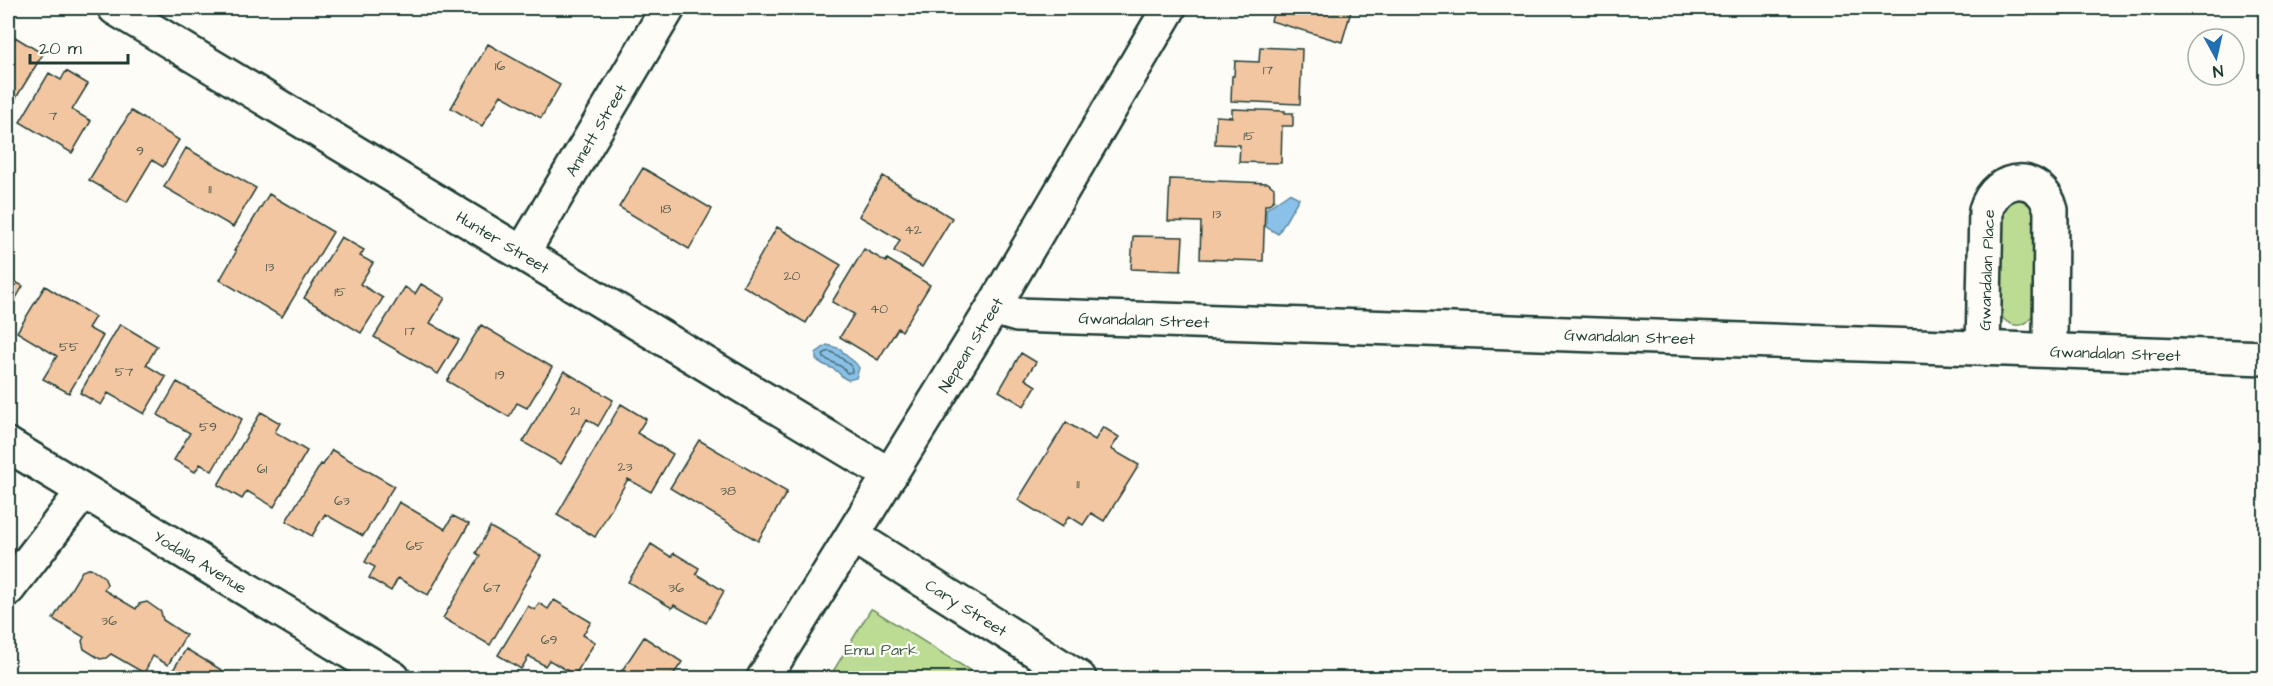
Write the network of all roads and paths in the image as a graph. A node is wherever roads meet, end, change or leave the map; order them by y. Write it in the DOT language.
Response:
graph roads {
  1 [pos="668,8"];
  2 [pos="1169,8"];
  3 [pos="132,12"];
  4 [pos="524,252"];
  5 [pos="993,308"];
  6 [pos="1983,347"];
  7 [pos="2050,350"];
  8 [pos="2265,358"];
  9 [pos="8,445"];
  10 [pos="890,475"];
  11 [pos="83,492"];
  12 [pos="852,536"];
  13 [pos="8,589"];
  14 [pos="393,678"];
  15 [pos="764,678"];
  16 [pos="1079,678"];
  1 -- 4 [label="street, Annett Street"];
  2 -- 5 [label="street, Nepean Street"];
  3 -- 4 [label="street, Hunter Street"];
  4 -- 10 [label="street, Hunter Street"];
  5 -- 6 [label="street, Gwandalan Street"];
  5 -- 10 [label="street, Nepean Street"];
  6 -- 7 [label="street, Gwandalan Street"];
  6 -- 7 [label="street, Gwandalan Place"];
  7 -- 8 [label="street, Gwandalan Street"];
  9 -- 11 [label="street, Yodalla Avenue"];
  10 -- 12 [label="street, Nepean Street"];
  11 -- 13 [label="street"];
  11 -- 14 [label="street, Yodalla Avenue"];
  12 -- 15 [label="street, Nepean Street"];
  12 -- 16 [label="street, Cary Street"];
}
